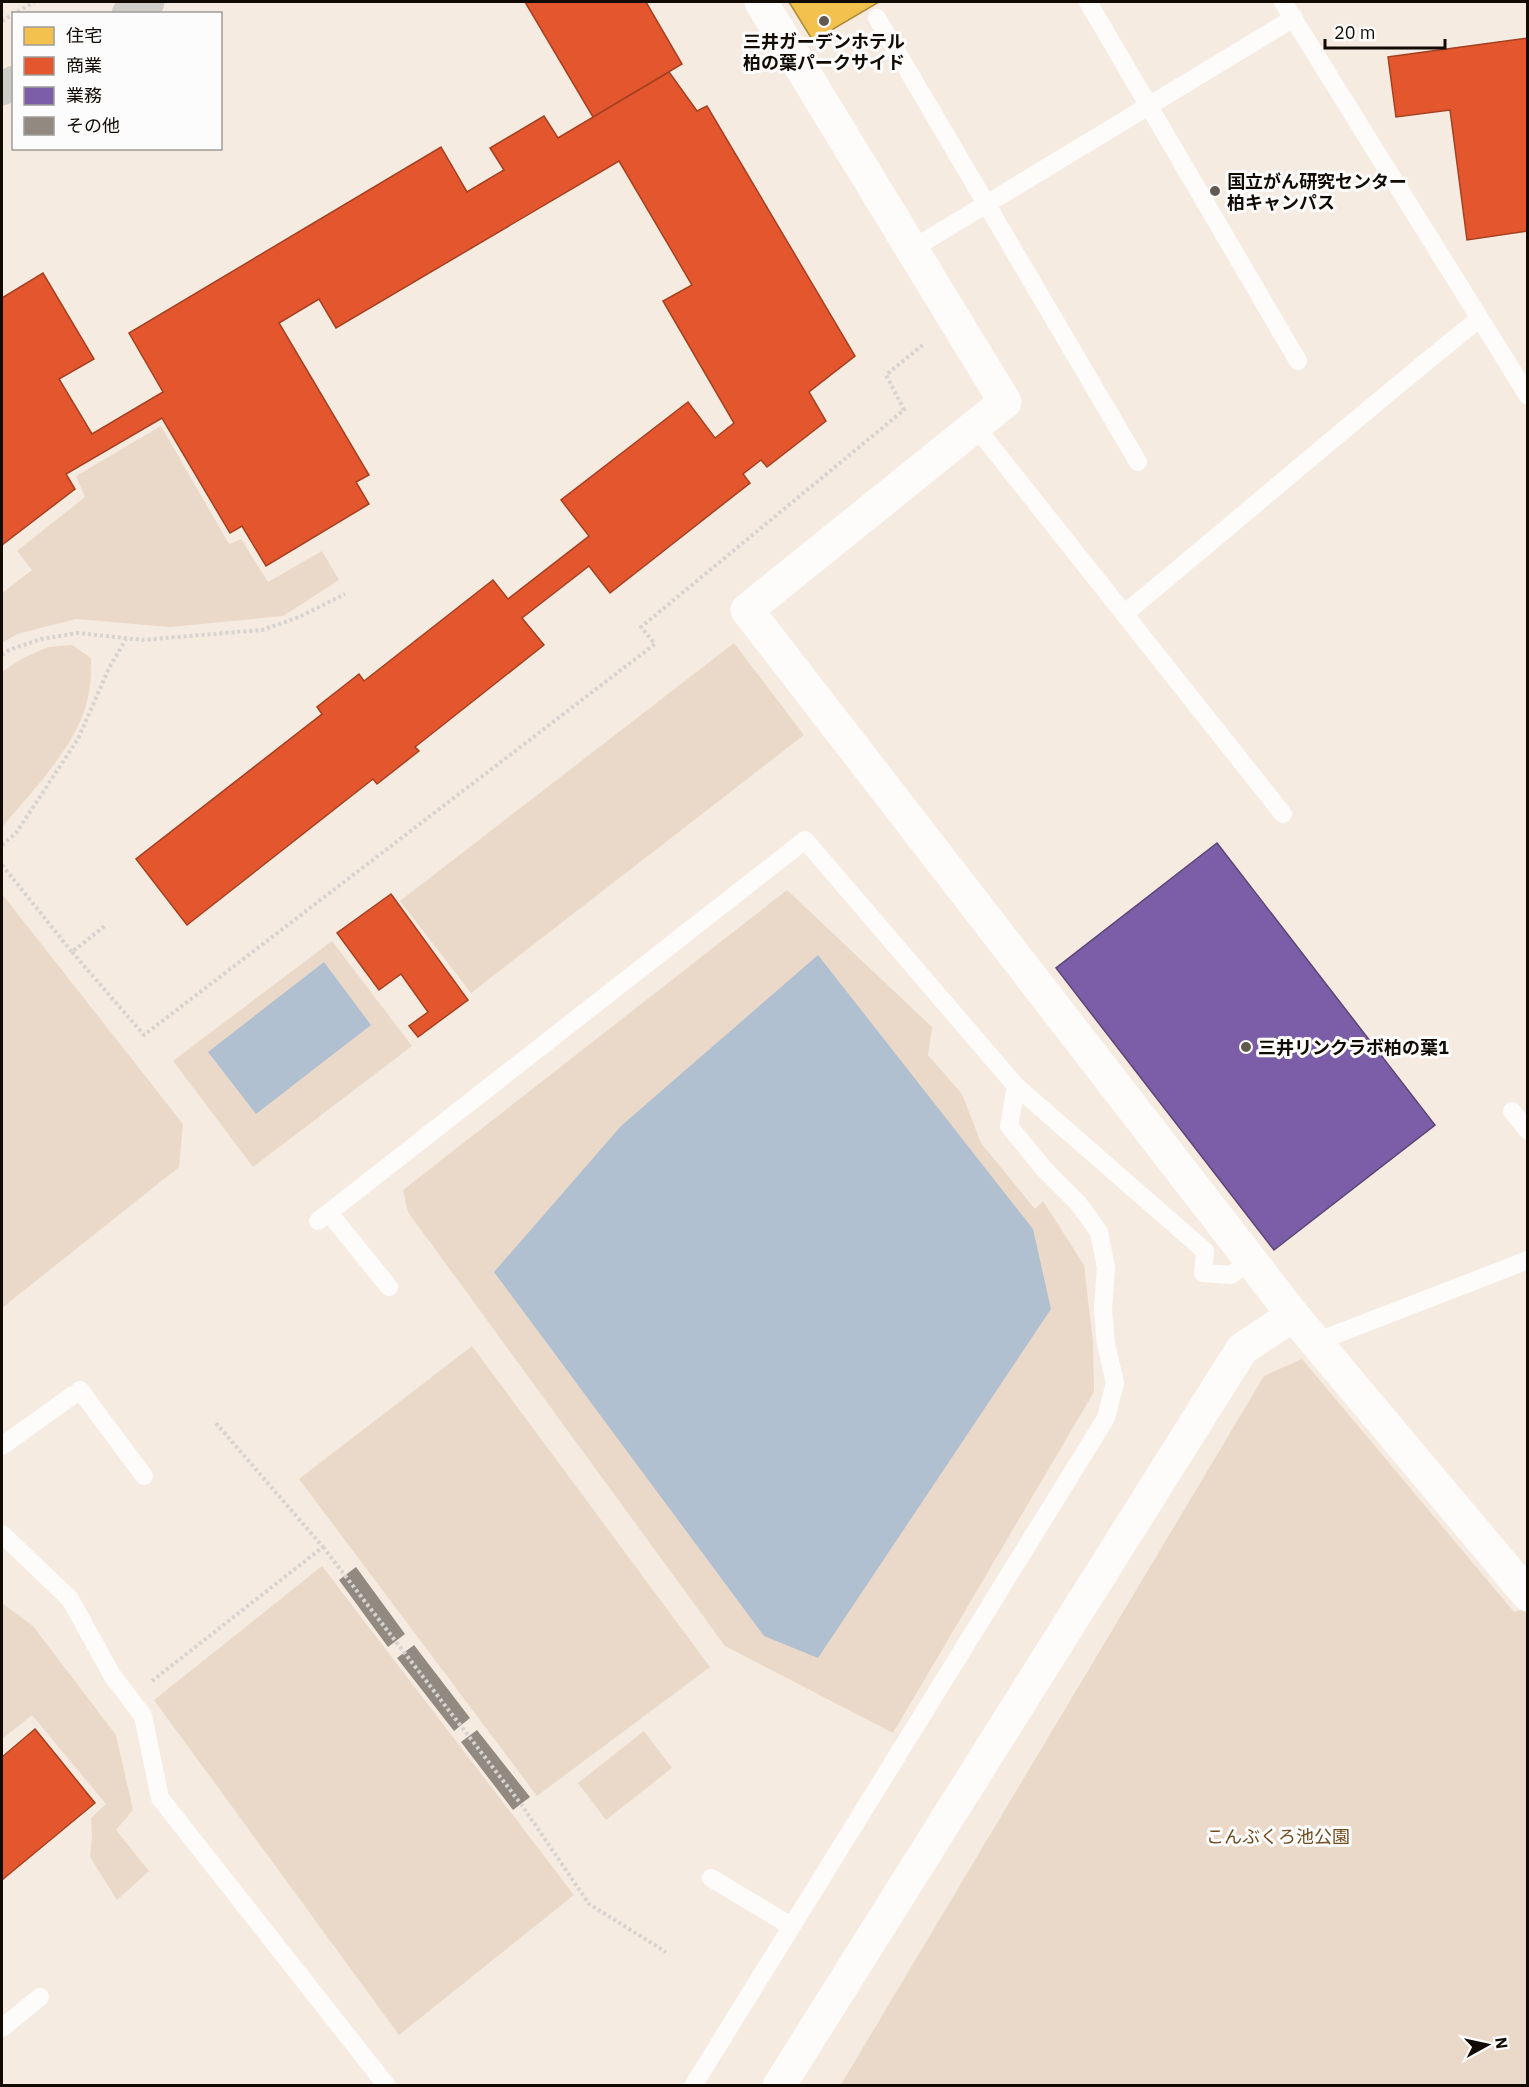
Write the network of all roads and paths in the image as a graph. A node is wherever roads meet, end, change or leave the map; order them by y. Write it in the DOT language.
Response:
graph roads {
  1 [pos="34,2"];
  2 [pos="148,2"];
  3 [pos="761,2"];
  4 [pos="1088,2"];
  5 [pos="1284,2"];
  6 [pos="17,12"];
  7 [pos="131,12"];
  8 [pos="877,18"];
  9 [pos="1294,18"];
  10 [pos="1149,106"];
  11 [pos="987,204"];
  12 [pos="912,249"];
  13 [pos="954,319"];
  14 [pos="1479,320"];
  15 [pos="1298,361"];
  16 [pos="1527,396"];
  17 [pos="975,426"];
  18 [pos="1138,462"];
  19 [pos="345,594"];
  20 [pos="1124,614"];
  21 [pos="126,639"];
  22 [pos="2,655"];
  23 [pos="1283,814"];
  24 [pos="2,845"];
  25 [pos="2,866"];
  26 [pos="106,925"];
  27 [pos="72,952"];
  28 [pos="1016,1086"];
  29 [pos="1512,1111"];
  30 [pos="1527,1131"];
  31 [pos="1250,1260"];
  32 [pos="1527,1260"];
  33 [pos="389,1287"];
  34 [pos="1293,1315"];
  35 [pos="1316,1342"];
  36 [pos="215,1422"];
  37 [pos="2,1446"];
  38 [pos="144,1476"];
  39 [pos="2,1534"];
  40 [pos="323,1547"];
  41 [pos="1527,1595"];
  42 [pos="129,1698"];
  43 [pos="711,1878"];
  44 [pos="791,1926"];
  45 [pos="666,1952"];
  46 [pos="40,1997"];
  47 [pos="2,2028"];
  48 [pos="387,2085"];
  49 [pos="693,2085"];
  50 [pos="779,2085"];
  1 -- 6 [label="path"];
  2 -- 7 [label="street"];
  3 -- 12 [label="street"];
  4 -- 10 [label="lane"];
  5 -- 9 [label="lane"];
  8 -- 11 [label="lane"];
  9 -- 10 [label="lane"];
  9 -- 14 [label="lane"];
  10 -- 11 [label="lane"];
  10 -- 15 [label="lane"];
  11 -- 12 [label="lane"];
  11 -- 18 [label="lane"];
  12 -- 13 [label="street"];
  13 -- 17 [label="street"];
  13 -- 27 [label="path"];
  14 -- 16 [label="lane"];
  14 -- 20 [label="lane"];
  17 -- 20 [label="lane"];
  17 -- 31 [label="street"];
  19 -- 21 [label="path"];
  20 -- 23 [label="lane"];
  21 -- 22 [label="path"];
  21 -- 24 [label="path"];
  25 -- 27 [label="path"];
  26 -- 27 [label="path"];
  28 -- 31 [label="lane"];
  28 -- 33 [label="lane"];
  28 -- 44 [label="lane"];
  29 -- 30 [label="lane"];
  31 -- 34 [label="street"];
  32 -- 35 [label="lane"];
  34 -- 35 [label="street"];
  34 -- 50 [label="street"];
  35 -- 41 [label="street"];
  36 -- 40 [label="path"];
  37 -- 38 [label="lane"];
  39 -- 42 [label="lane"];
  40 -- 42 [label="path"];
  40 -- 45 [label="path"];
  42 -- 48 [label="lane"];
  43 -- 44 [label="lane"];
  44 -- 49 [label="lane"];
  46 -- 47 [label="lane"];
}
